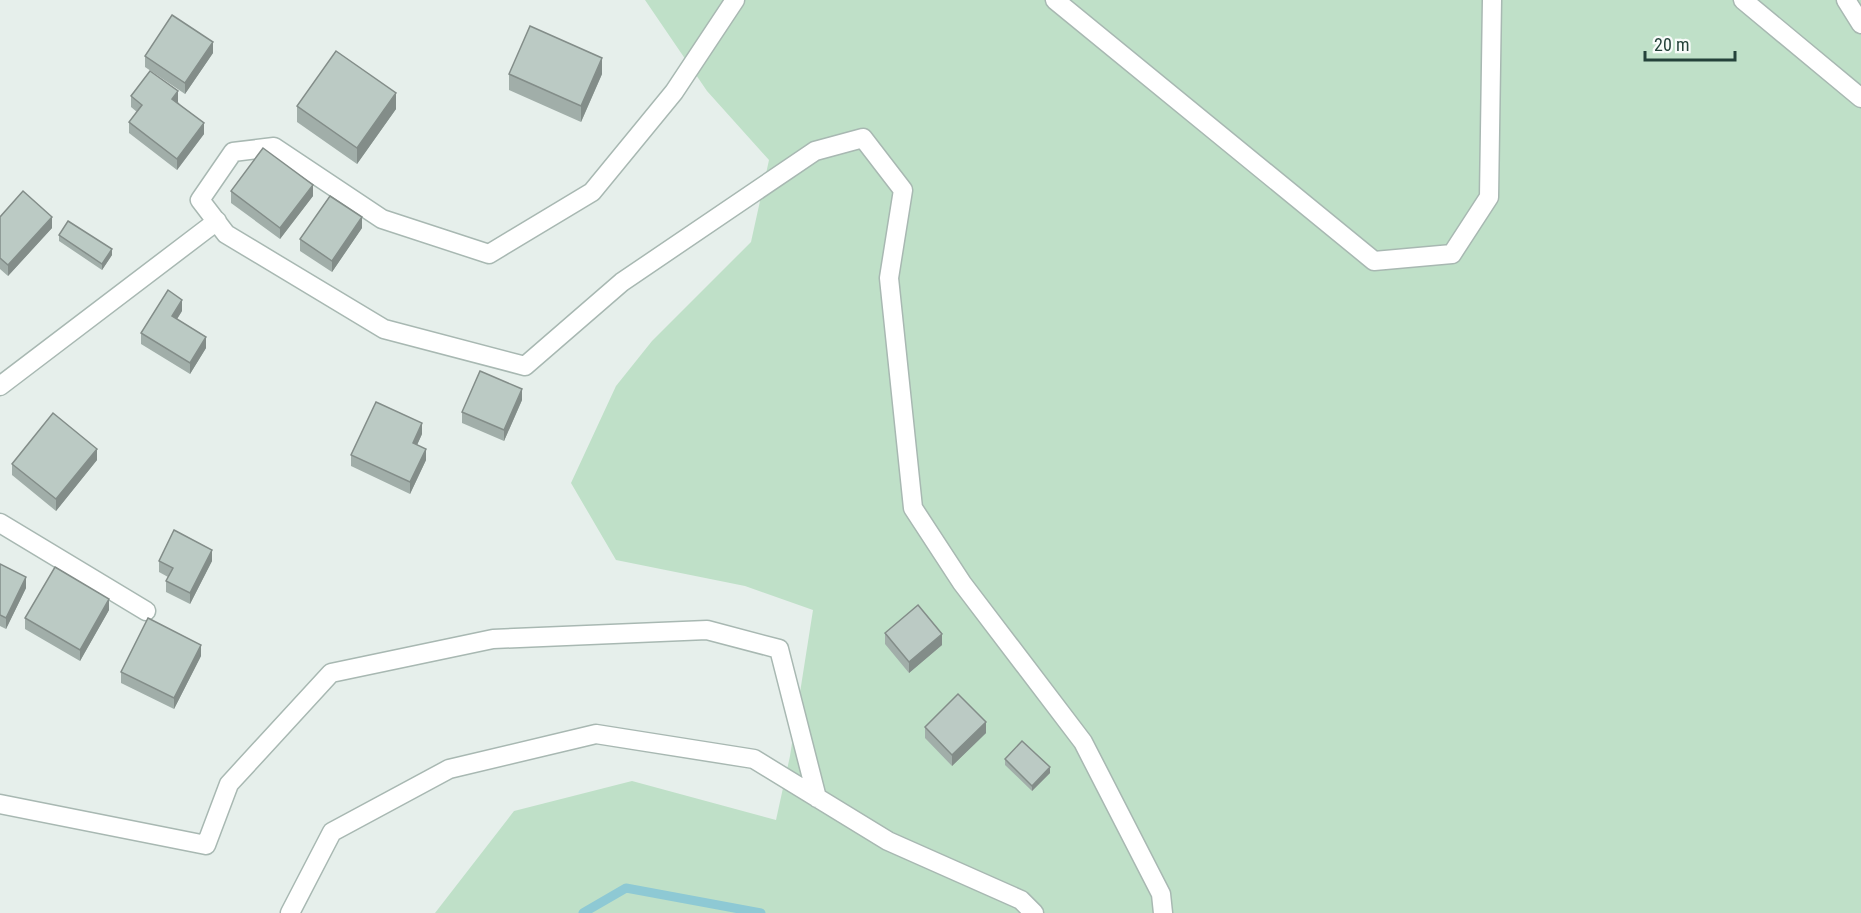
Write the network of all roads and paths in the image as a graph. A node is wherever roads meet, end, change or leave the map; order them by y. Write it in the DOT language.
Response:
graph roads {
  1 [pos="735,0"];
  2 [pos="1055,0"];
  3 [pos="1492,0"];
  4 [pos="1743,0"];
  5 [pos="1846,0"];
  6 [pos="1861,24"];
  7 [pos="1861,98"];
  8 [pos="217,221"];
  9 [pos="0,387"];
  10 [pos="0,523"];
  11 [pos="146,611"];
  12 [pos="817,798"];
  13 [pos="0,804"];
  14 [pos="290,913"];
  15 [pos="1034,913"];
  16 [pos="1163,913"];
  1 -- 8 [label="street"];
  2 -- 3 [label="street"];
  4 -- 7 [label="street"];
  5 -- 6 [label="street"];
  8 -- 9 [label="street"];
  8 -- 16 [label="street"];
  10 -- 11 [label="street"];
  12 -- 13 [label="street"];
  12 -- 14 [label="street"];
  12 -- 15 [label="street"];
}
